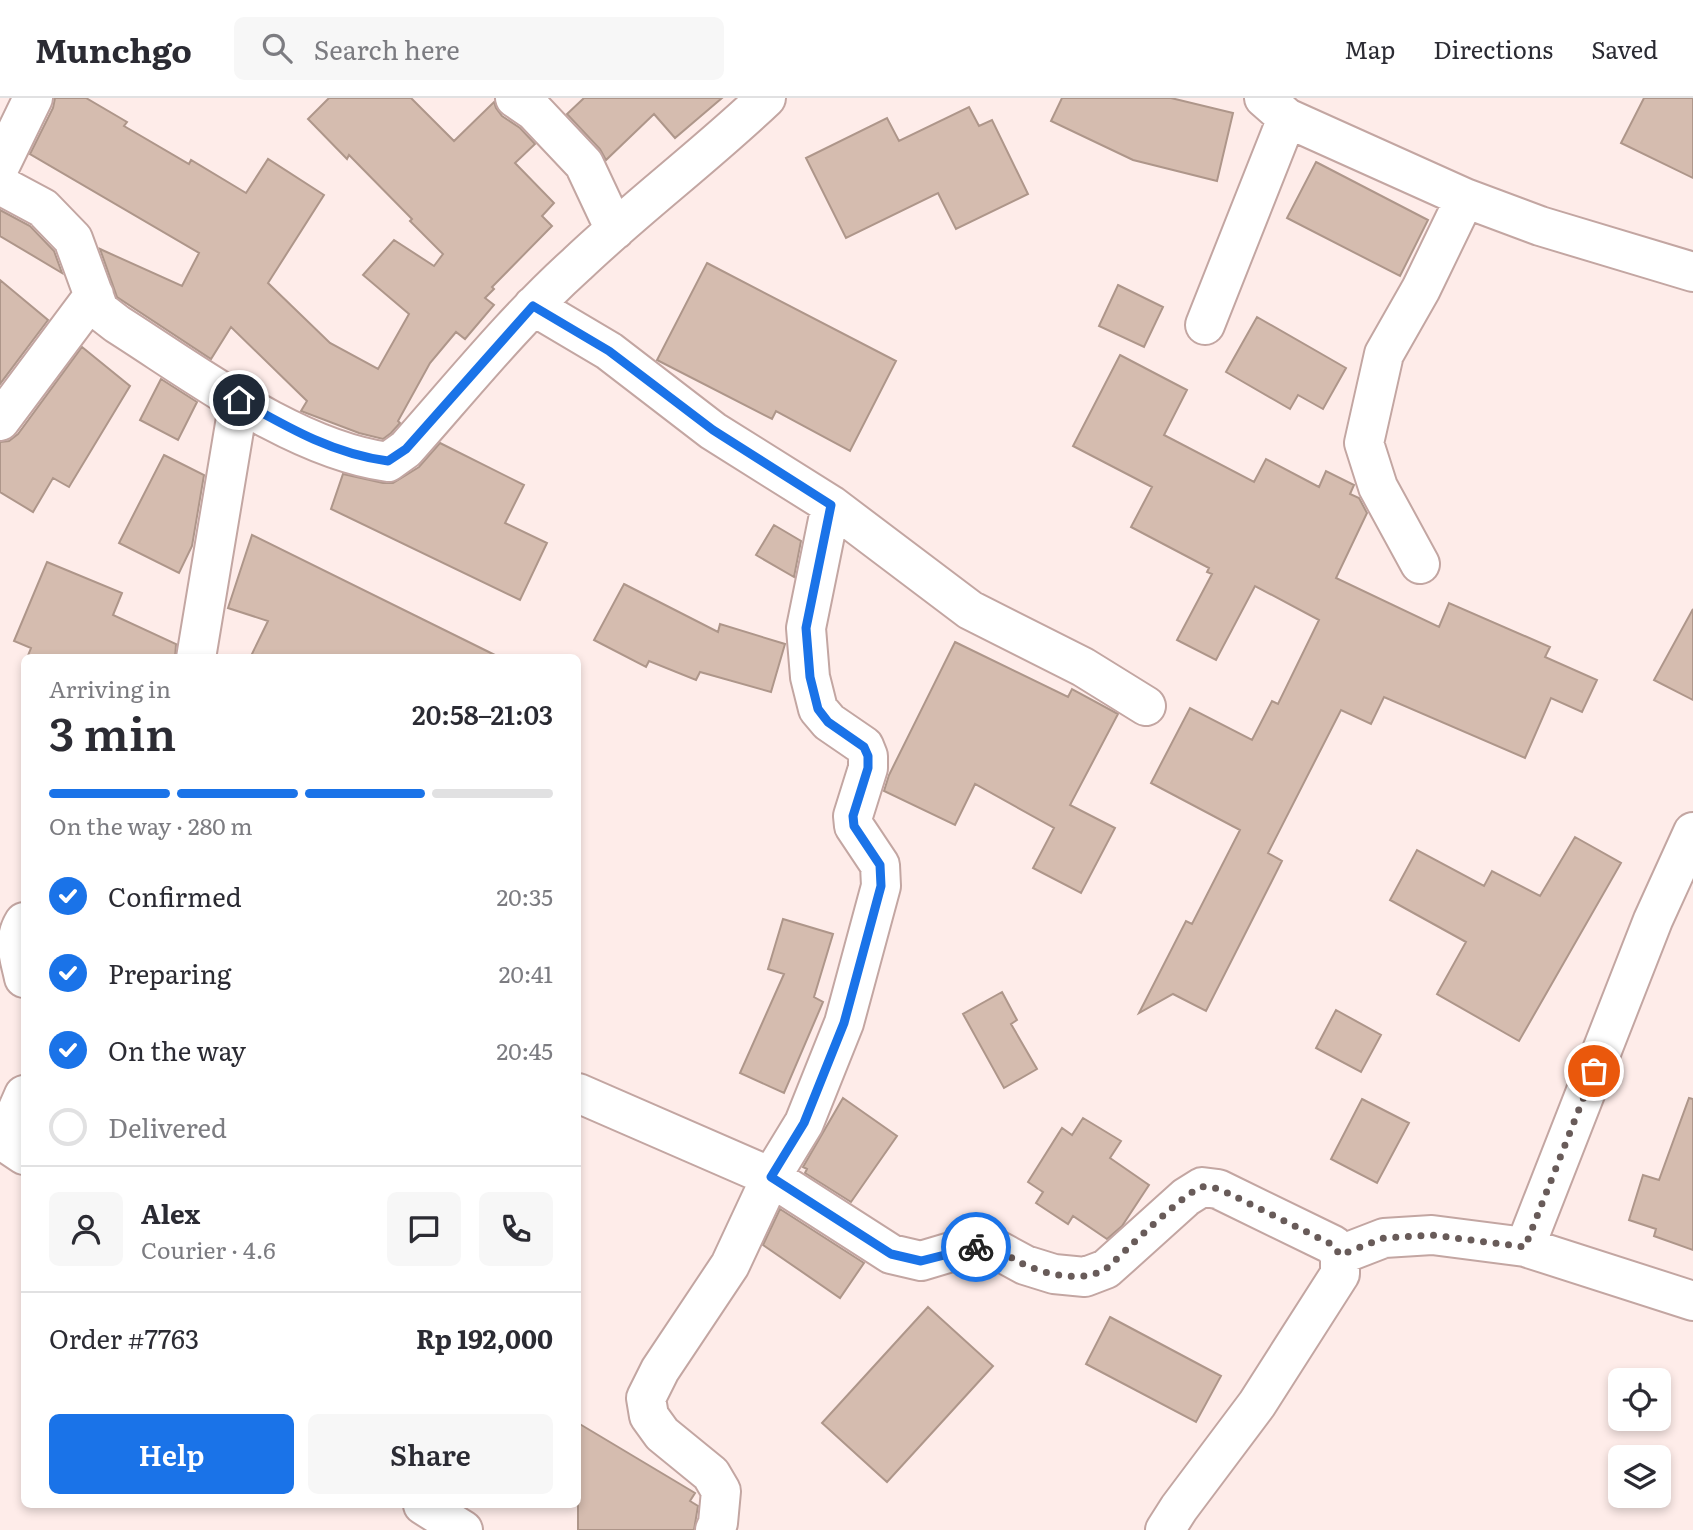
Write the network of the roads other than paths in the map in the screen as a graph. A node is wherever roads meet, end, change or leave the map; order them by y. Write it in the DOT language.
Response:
graph roads {
  1 [pos="33,98"];
  2 [pos="516,98"];
  3 [pos="766,98"];
  4 [pos="1275,108"];
  5 [pos="0,166"];
  6 [pos="0,186"];
  7 [pos="1465,198"];
  8 [pos="615,230"];
  9 [pos="1693,272"];
  10 [pos="94,295"];
  11 [pos="533,306"];
  12 [pos="1205,325"];
  13 [pos="239,400"];
  14 [pos="0,421"];
  15 [pos="831,505"];
  16 [pos="1420,564"];
  17 [pos="197,654"];
  18 [pos="1146,706"];
  19 [pos="1693,832"];
  20 [pos="21,927"];
  21 [pos="21,965"];
  22 [pos="581,1094"];
  23 [pos="21,1102"];
  24 [pos="0,1132"];
  25 [pos="0,1139"];
  26 [pos="21,1153"];
  27 [pos="771,1177"];
  28 [pos="1525,1247"];
  29 [pos="1340,1255"];
  30 [pos="1693,1301"];
  31 [pos="428,1508"];
  32 [pos="463,1530"];
  33 [pos="715,1530"];
  34 [pos="1165,1530"];
  1 -- 5 [label="street"];
  2 -- 8 [label="street"];
  3 -- 8 [label="street"];
  4 -- 7 [label="street"];
  4 -- 12 [label="street"];
  6 -- 10 [label="street"];
  7 -- 9 [label="street"];
  7 -- 16 [label="street"];
  8 -- 11 [label="street"];
  10 -- 13 [label="street"];
  10 -- 14 [label="street"];
  11 -- 13 [label="street"];
  11 -- 15 [label="street"];
  13 -- 17 [label="street"];
  15 -- 18 [label="street"];
  15 -- 27 [label="street"];
  19 -- 28 [label="street"];
  20 -- 21 [label="street"];
  22 -- 27 [label="street"];
  23 -- 24 [label="street"];
  25 -- 26 [label="street"];
  27 -- 29 [label="street"];
  27 -- 33 [label="street"];
  28 -- 29 [label="street"];
  28 -- 30 [label="street"];
  29 -- 34 [label="street"];
  31 -- 32 [label="street"];
}
